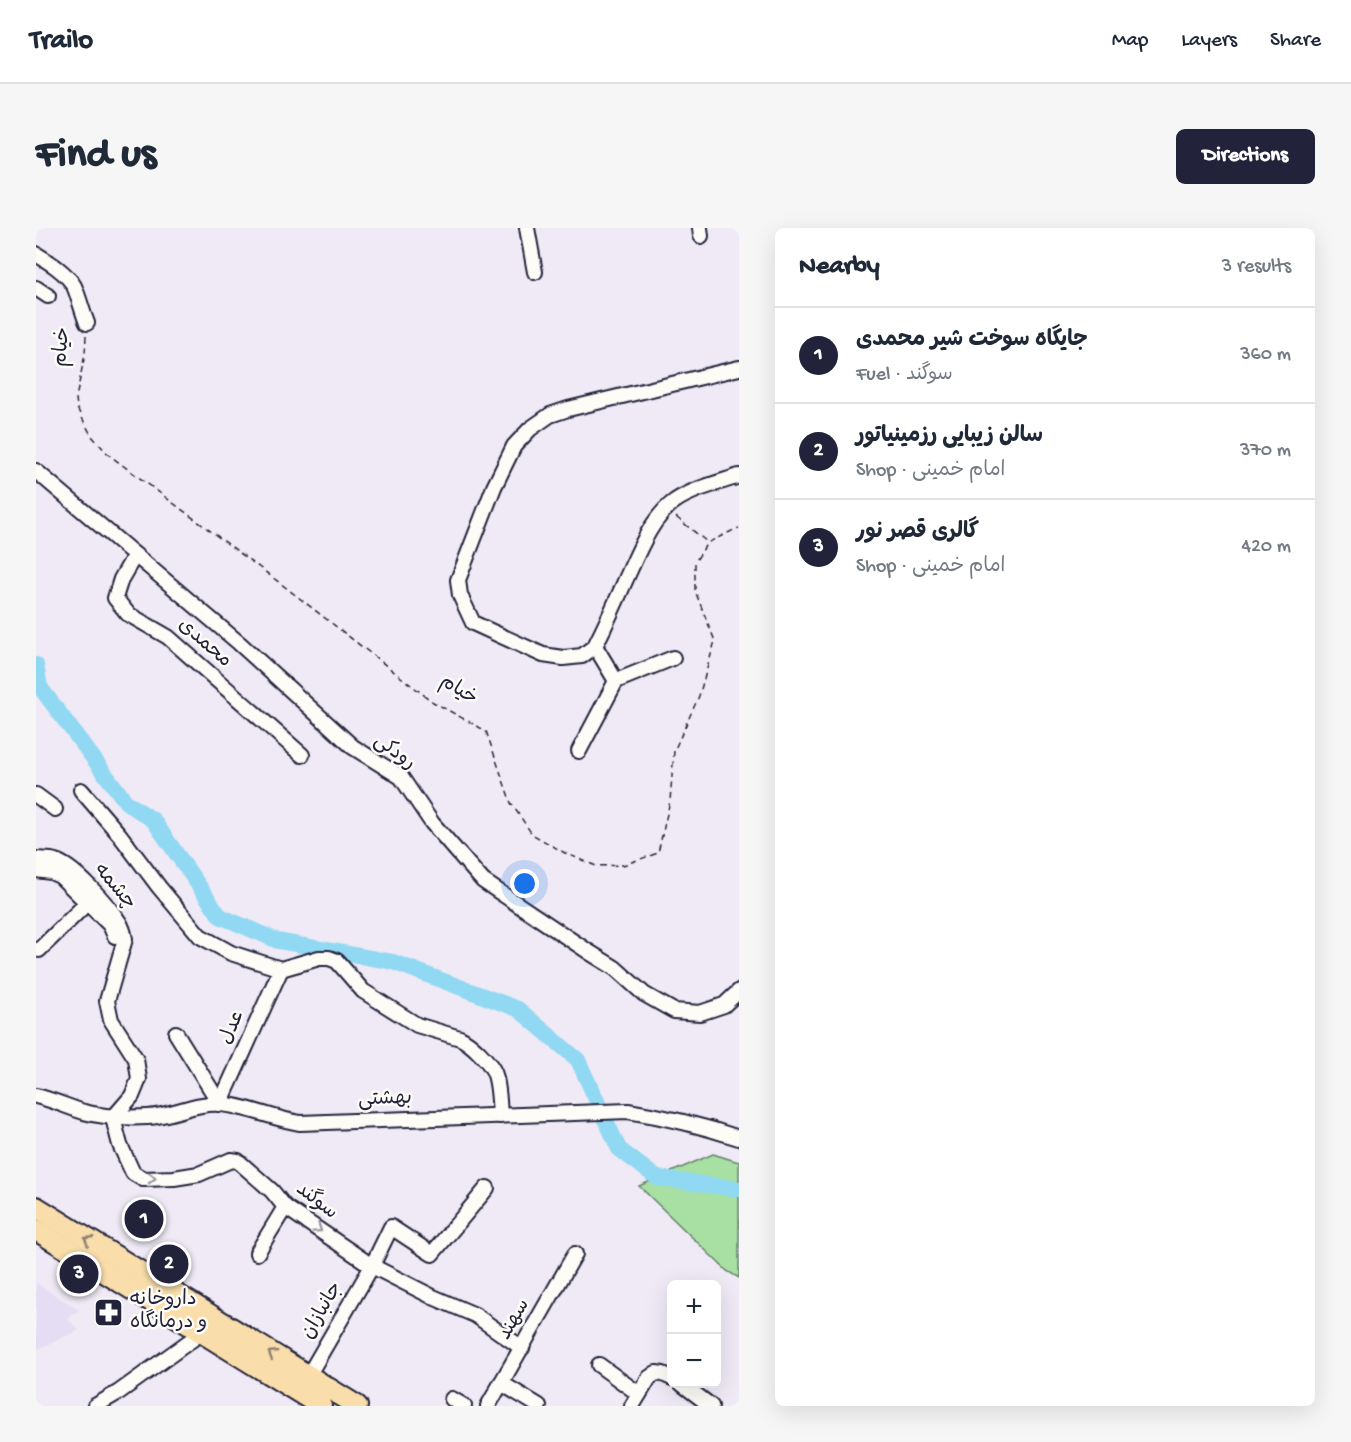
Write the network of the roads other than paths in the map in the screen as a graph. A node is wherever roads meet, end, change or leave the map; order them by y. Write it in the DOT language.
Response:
graph roads {
  1 [pos="527,228"];
  2 [pos="36,254"];
  3 [pos="535,272"];
  4 [pos="36,288"];
  5 [pos="48,296"];
  6 [pos="87,323"];
  7 [pos="739,368"];
  8 [pos="36,471"];
  9 [pos="739,476"];
  10 [pos="135,555"];
  11 [pos="596,646"];
  12 [pos="673,658"];
  13 [pos="616,681"];
  14 [pos="579,751"];
  15 [pos="302,755"];
  16 [pos="81,790"];
  17 [pos="36,795"];
  18 [pos="55,809"];
  19 [pos="36,859"];
  20 [pos="36,870"];
  21 [pos="88,902"];
  22 [pos="39,950"];
  23 [pos="116,968"];
  24 [pos="281,969"];
  25 [pos="739,991"];
  26 [pos="176,1033"];
  27 [pos="36,1096"];
  28 [pos="220,1104"];
  29 [pos="500,1116"];
  30 [pos="113,1118"];
  31 [pos="739,1138"];
  32 [pos="487,1188"];
  33 [pos="285,1207"];
  34 [pos="36,1208"];
  35 [pos="36,1230"];
  36 [pos="257,1253"];
  37 [pos="575,1254"];
  38 [pos="372,1266"];
  39 [pos="201,1333"];
  40 [pos="522,1348"];
  41 [pos="599,1365"];
  42 [pos="308,1376"];
  43 [pos="667,1376"];
  44 [pos="501,1383"];
  45 [pos="688,1388"];
  46 [pos="636,1400"];
  47 [pos="310,1403"];
  48 [pos="95,1406"];
  49 [pos="357,1406"];
  50 [pos="488,1406"];
  51 [pos="539,1406"];
  52 [pos="711,1406"];
  1 -- 3 [label="street"];
  2 -- 6 [label="street, خیام"];
  4 -- 5 [label="street"];
  7 -- 11 [label="street"];
  8 -- 10 [label="street, رودکی"];
  9 -- 11 [label="street"];
  10 -- 15 [label="street, محمدی"];
  10 -- 25 [label="street, رودکی"];
  11 -- 13 [label="street"];
  12 -- 13 [label="street"];
  13 -- 14 [label="street"];
  16 -- 24 [label="street"];
  17 -- 18 [label="street"];
  19 -- 23 [label="street, چشمه"];
  20 -- 21 [label="street, چشمه"];
  21 -- 22 [label="street"];
  21 -- 23 [label="street, چشمه"];
  23 -- 30 [label="street, چشمه"];
  24 -- 28 [label="street, عدل"];
  24 -- 29 [label="street"];
  26 -- 28 [label="street"];
  27 -- 30 [label="street, بهشتی"];
  28 -- 29 [label="street, بهشتی"];
  28 -- 30 [label="street, بهشتی"];
  29 -- 31 [label="street, بهشتی"];
  30 -- 33 [label="street, سوگند, one-way"];
  32 -- 38 [label="street, جانبازان"];
  33 -- 36 [label="street"];
  33 -- 38 [label="street, سوگند, one-way"];
  42 -- 34 [label="highway, one-way"];
  35 -- 39 [label="highway"];
  37 -- 40 [label="street, سهند"];
  38 -- 40 [label="street, سوگند"];
  38 -- 42 [label="street, جانبازان"];
  39 -- 47 [label="highway"];
  39 -- 48 [label="street"];
  40 -- 44 [label="street, سهند"];
  41 -- 46 [label="street"];
  42 -- 49 [label="highway"];
  43 -- 46 [label="street"];
  44 -- 50 [label="street, سهند"];
  44 -- 51 [label="street"];
  45 -- 52 [label="street"];
}
